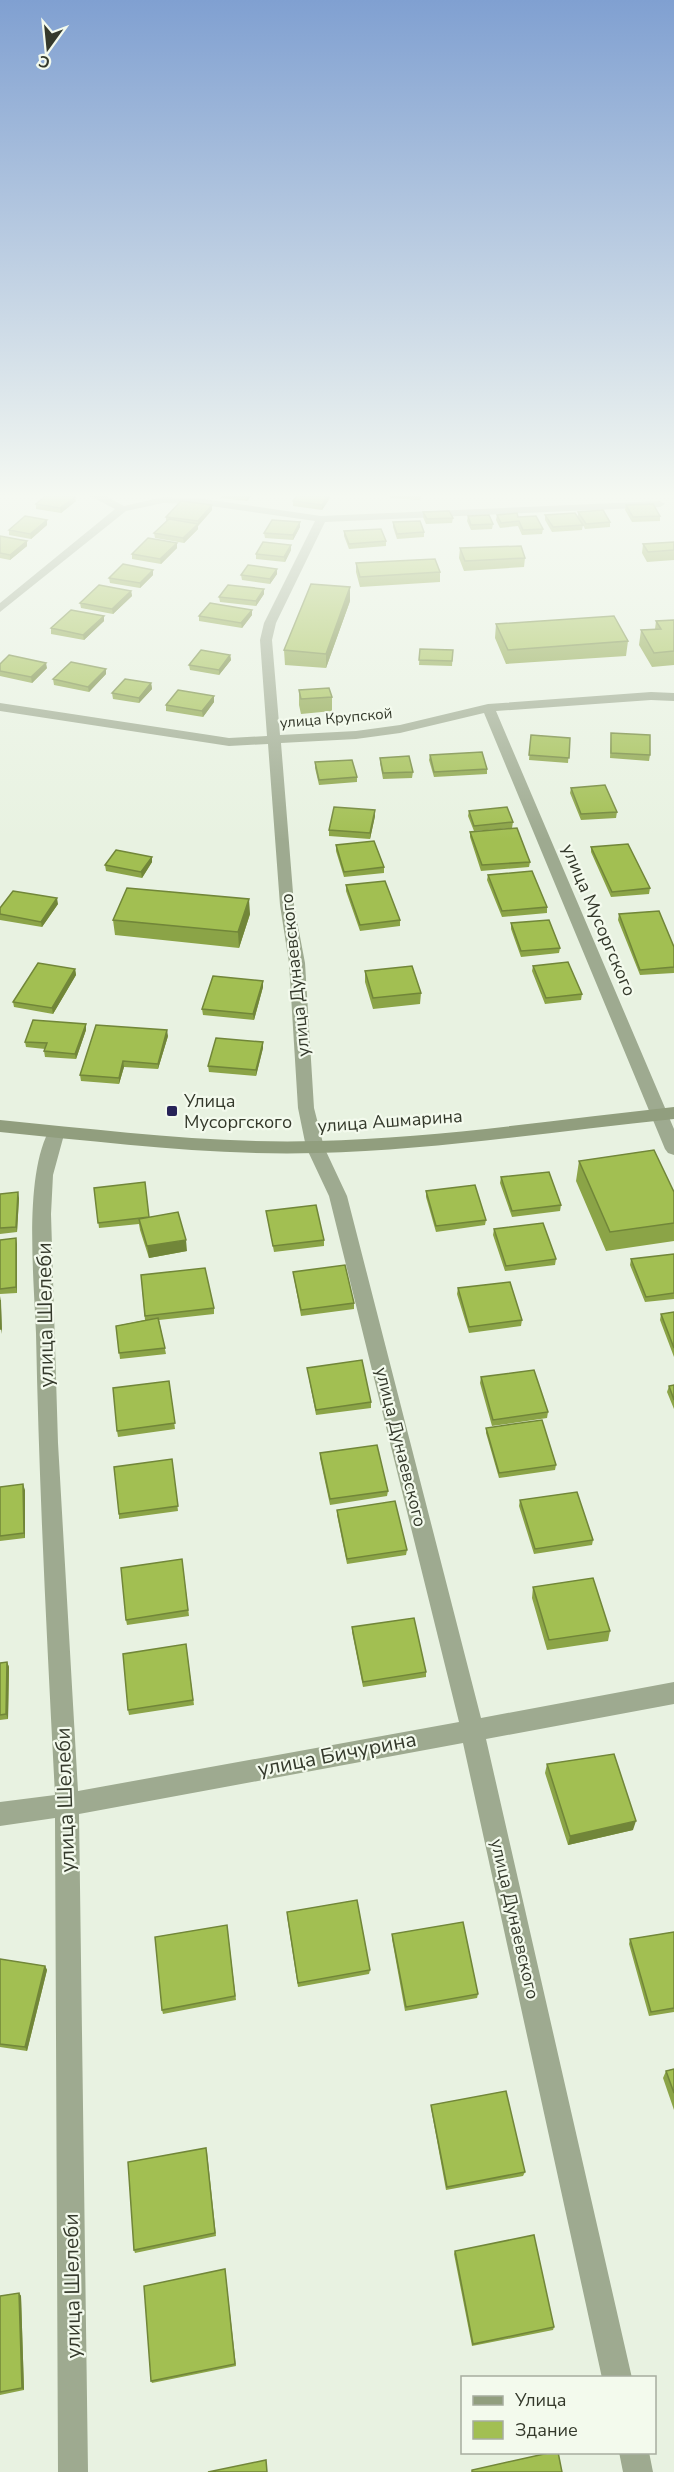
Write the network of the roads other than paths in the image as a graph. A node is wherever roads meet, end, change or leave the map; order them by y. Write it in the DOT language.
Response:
graph roads {
  1 [pos="276,609"];
  2 [pos="674,696"];
  3 [pos="0,707"];
  4 [pos="488,708"];
  5 [pos="273,740"];
  6 [pos="668,1114"];
  7 [pos="0,1126"];
  8 [pos="57,1131"];
  9 [pos="315,1147"];
  10 [pos="674,1149"];
  11 [pos="674,1693"];
  12 [pos="472,1729"];
  13 [pos="67,1805"];
  14 [pos="0,1814"];
  15 [pos="617,2376"];
  16 [pos="634,2454"];
  17 [pos="73,2472"];
  18 [pos="638,2472"];
  1 -- 5 [label="street, улица Дунаевского"];
  2 -- 4 [label="street, улица Крупской"];
  3 -- 5 [label="street, улица Крупской"];
  4 -- 5 [label="street, улица Крупской"];
  4 -- 6 [label="street, улица Мусоргского"];
  5 -- 9 [label="street, улица Дунаевского"];
  6 -- 9 [label="street, улица Ашмарина"];
  6 -- 10 [label="street, улица Мусоргского"];
  7 -- 8 [label="street, улица Ашмарина"];
  8 -- 9 [label="street, улица Ашмарина"];
  8 -- 13 [label="street, улица Шелеби"];
  9 -- 12 [label="street, улица Дунаевского"];
  11 -- 12 [label="street, улица Бичурина"];
  12 -- 13 [label="street, улица Бичурина"];
  12 -- 15 [label="street, улица Дунаевского"];
  13 -- 14 [label="street, улица Бичурина"];
  13 -- 17 [label="street, улица Шелеби"];
  16 -- 18 [label="street"];
}
